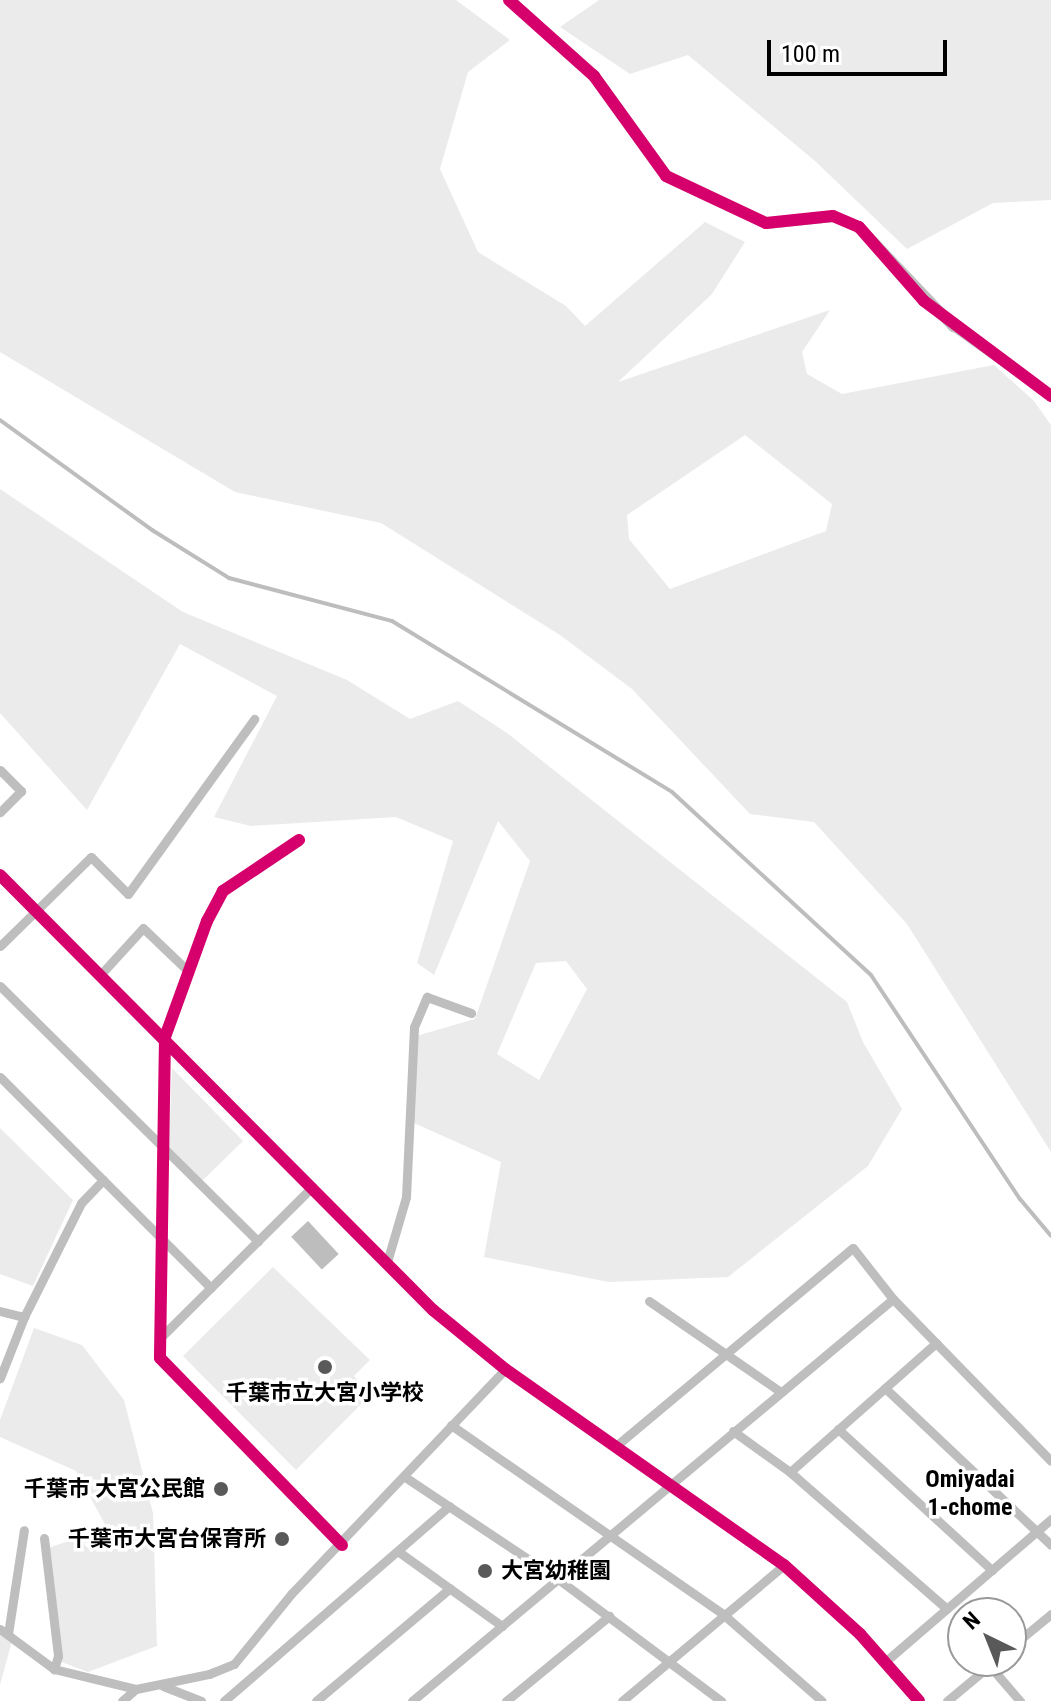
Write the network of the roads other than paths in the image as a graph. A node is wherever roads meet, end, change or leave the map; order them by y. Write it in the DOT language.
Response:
graph roads {
  1 [pos="509,0"];
  2 [pos="953,326"];
  3 [pos="1051,396"];
  4 [pos="254,719"];
  5 [pos="0,770"];
  6 [pos="0,812"];
  7 [pos="299,840"];
  8 [pos="0,875"];
  9 [pos="36,910"];
  10 [pos="0,946"];
  11 [pos="189,972"];
  12 [pos="101,974"];
  13 [pos="0,986"];
  14 [pos="471,1013"];
  15 [pos="165,1037"];
  16 [pos="0,1077"];
  17 [pos="162,1145"];
  18 [pos="103,1180"];
  19 [pos="312,1187"];
  20 [pos="160,1237"];
  21 [pos="258,1241"];
  22 [pos="387,1262"];
  23 [pos="211,1288"];
  24 [pos="893,1299"];
  25 [pos="649,1301"];
  26 [pos="0,1311"];
  27 [pos="24,1317"];
  28 [pos="159,1339"];
  29 [pos="936,1343"];
  30 [pos="727,1353"];
  31 [pos="505,1369"];
  32 [pos="0,1378"];
  33 [pos="885,1388"];
  34 [pos="781,1392"];
  35 [pos="451,1425"];
  36 [pos="838,1429"];
  37 [pos="733,1431"];
  38 [pos="617,1445"];
  39 [pos="1051,1461"];
  40 [pos="790,1472"];
  41 [pos="405,1477"];
  42 [pos="671,1484"];
  43 [pos="449,1506"];
  44 [pos="1051,1519"];
  45 [pos="24,1530"];
  46 [pos="1038,1530"];
  47 [pos="611,1533"];
  48 [pos="44,1538"];
  49 [pos="342,1545"];
  50 [pos="1051,1545"];
  51 [pos="399,1552"];
  52 [pos="784,1565"];
  53 [pos="992,1570"];
  54 [pos="558,1579"];
  55 [pos="450,1588"];
  56 [pos="961,1597"];
  57 [pos="947,1609"];
  58 [pos="1051,1614"];
  59 [pos="724,1615"];
  60 [pos="609,1616"];
  61 [pos="502,1626"];
  62 [pos="4,1632"];
  63 [pos="1027,1634"];
  64 [pos="671,1660"];
  65 [pos="886,1661"];
  66 [pos="54,1669"];
  67 [pos="975,1677"];
  68 [pos="1002,1677"];
  69 [pos="162,1686"];
  70 [pos="136,1689"];
  71 [pos="122,1701"];
  72 [pos="201,1701"];
  73 [pos="224,1701"];
  74 [pos="316,1701"];
  75 [pos="412,1701"];
  76 [pos="506,1701"];
  77 [pos="622,1701"];
  78 [pos="721,1701"];
  79 [pos="822,1701"];
  80 [pos="919,1701"];
  81 [pos="947,1701"];
  82 [pos="1020,1701"];
  1 -- 2 [label="street"];
  2 -- 3 [label="street"];
  4 -- 9 [label="street"];
  5 -- 6 [label="street"];
  7 -- 11 [label="street"];
  8 -- 9 [label="street"];
  9 -- 10 [label="street"];
  9 -- 12 [label="street"];
  11 -- 12 [label="street"];
  11 -- 15 [label="street"];
  12 -- 15 [label="street"];
  13 -- 17 [label="street"];
  14 -- 22 [label="street"];
  15 -- 17 [label="street"];
  15 -- 19 [label="street"];
  16 -- 18 [label="street"];
  17 -- 20 [label="street"];
  17 -- 21 [label="street"];
  18 -- 20 [label="street"];
  18 -- 27 [label="street"];
  19 -- 21 [label="street"];
  19 -- 22 [label="street"];
  20 -- 23 [label="street"];
  20 -- 28 [label="street"];
  21 -- 23 [label="street"];
  22 -- 31 [label="street"];
  23 -- 28 [label="street"];
  24 -- 29 [label="street"];
  24 -- 30 [label="street"];
  24 -- 34 [label="street"];
  25 -- 30 [label="street"];
  26 -- 27 [label="street"];
  27 -- 32 [label="street"];
  28 -- 49 [label="street"];
  29 -- 33 [label="street"];
  29 -- 39 [label="street"];
  30 -- 34 [label="street"];
  30 -- 38 [label="street"];
  31 -- 35 [label="street"];
  31 -- 38 [label="street"];
  33 -- 36 [label="street"];
  33 -- 46 [label="street"];
  34 -- 37 [label="street"];
  35 -- 41 [label="street"];
  35 -- 47 [label="street"];
  36 -- 40 [label="street"];
  36 -- 53 [label="street"];
  37 -- 40 [label="street"];
  37 -- 42 [label="street"];
  38 -- 42 [label="street"];
  40 -- 57 [label="street"];
  41 -- 43 [label="street"];
  41 -- 49 [label="street"];
  42 -- 47 [label="street"];
  42 -- 52 [label="street"];
  43 -- 51 [label="street"];
  43 -- 54 [label="street"];
  44 -- 46 [label="street"];
  45 -- 62 [label="street"];
  46 -- 50 [label="street"];
  46 -- 53 [label="street"];
  47 -- 54 [label="street"];
  47 -- 59 [label="street"];
  48 -- 66 [label="street"];
  49 -- 69 [label="street"];
  51 -- 55 [label="street"];
  51 -- 73 [label="street"];
  52 -- 59 [label="street"];
  52 -- 65 [label="street"];
  53 -- 56 [label="street"];
  54 -- 60 [label="street"];
  54 -- 61 [label="street"];
  55 -- 61 [label="street"];
  55 -- 74 [label="street"];
  57 -- 65 [label="street"];
  58 -- 63 [label="street"];
  59 -- 64 [label="street"];
  59 -- 79 [label="street"];
  60 -- 64 [label="street"];
  60 -- 76 [label="street"];
  61 -- 75 [label="street"];
  62 -- 66 [label="street"];
  64 -- 77 [label="street"];
  64 -- 78 [label="street"];
  65 -- 80 [label="street"];
  66 -- 70 [label="street"];
  67 -- 81 [label="street"];
  68 -- 82 [label="street"];
  69 -- 70 [label="street"];
  69 -- 72 [label="street"];
  70 -- 71 [label="street"];
}
